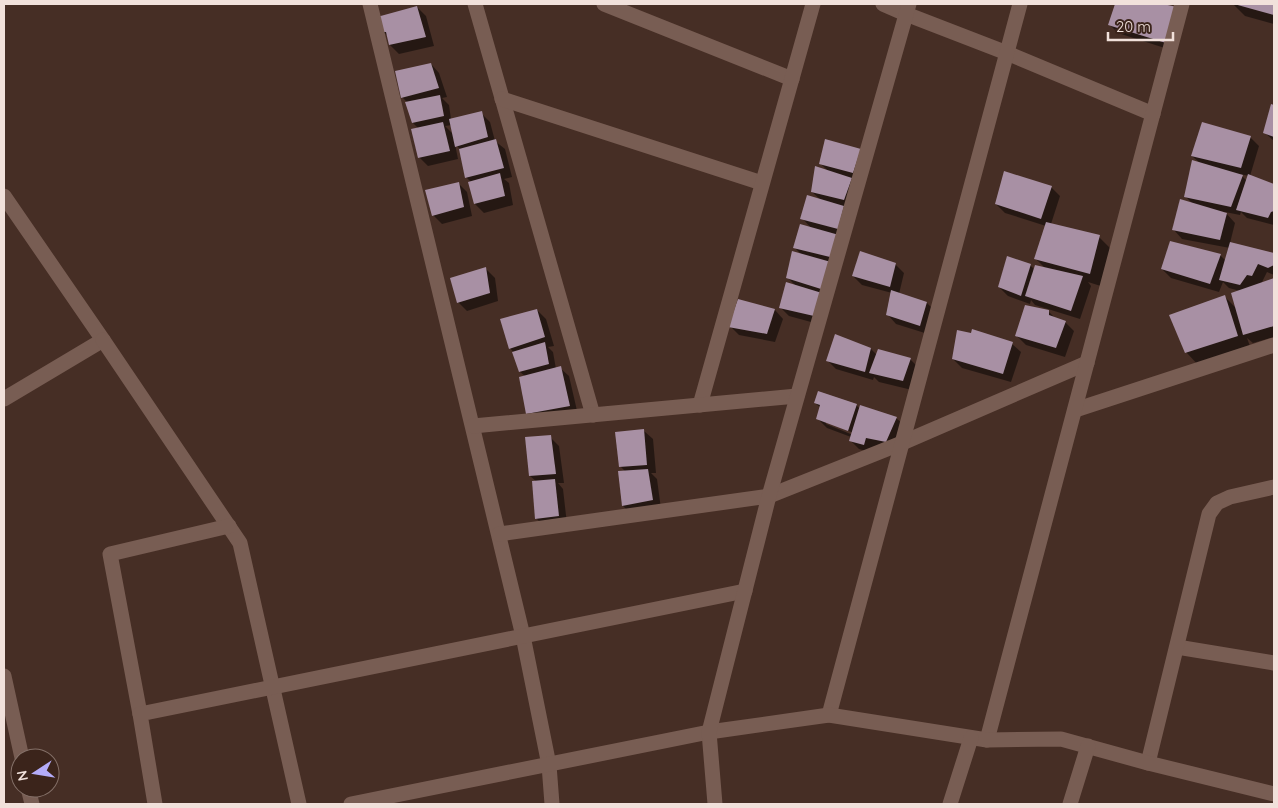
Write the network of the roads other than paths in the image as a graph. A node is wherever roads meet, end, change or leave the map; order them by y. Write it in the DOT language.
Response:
graph roads {
  1 [pos="370,4"];
  2 [pos="476,4"];
  3 [pos="604,4"];
  4 [pos="813,4"];
  5 [pos="883,4"];
  6 [pos="1020,4"];
  7 [pos="1182,4"];
  8 [pos="908,9"];
  9 [pos="1007,53"];
  10 [pos="792,79"];
  11 [pos="502,98"];
  12 [pos="1153,114"];
  13 [pos="762,183"];
  14 [pos="4,196"];
  15 [pos="103,340"];
  16 [pos="1274,345"];
  17 [pos="1087,363"];
  18 [pos="798,396"];
  19 [pos="4,399"];
  20 [pos="700,405"];
  21 [pos="1075,410"];
  22 [pos="593,415"];
  23 [pos="473,426"];
  24 [pos="902,443"];
  25 [pos="1274,487"];
  26 [pos="769,496"];
  27 [pos="229,526"];
  28 [pos="499,534"];
  29 [pos="745,591"];
  30 [pos="524,636"];
  31 [pos="1177,647"];
  32 [pos="1274,663"];
  33 [pos="4,676"];
  34 [pos="272,688"];
  35 [pos="140,714"];
  36 [pos="829,715"];
  37 [pos="9,722"];
  38 [pos="709,732"];
  39 [pos="971,738"];
  40 [pos="987,740"];
  41 [pos="1088,746"];
  42 [pos="18,748"];
  43 [pos="1148,763"];
  44 [pos="548,765"];
  45 [pos="1274,794"];
  46 [pos="155,804"];
  47 [pos="299,804"];
  48 [pos="351,804"];
  49 [pos="552,804"];
  50 [pos="715,804"];
  51 [pos="950,804"];
  52 [pos="1070,804"];
  1 -- 23 [label="street"];
  2 -- 11 [label="street"];
  3 -- 10 [label="street"];
  4 -- 10 [label="street"];
  5 -- 8 [label="street"];
  6 -- 9 [label="street"];
  7 -- 12 [label="street"];
  8 -- 9 [label="street"];
  8 -- 18 [label="street"];
  9 -- 12 [label="street"];
  9 -- 24 [label="street"];
  10 -- 13 [label="street"];
  11 -- 13 [label="street"];
  11 -- 22 [label="street"];
  12 -- 17 [label="street"];
  13 -- 20 [label="street"];
  14 -- 15 [label="street"];
  15 -- 19 [label="street"];
  15 -- 27 [label="street"];
  16 -- 21 [label="street"];
  17 -- 21 [label="street"];
  17 -- 24 [label="street"];
  18 -- 20 [label="street"];
  18 -- 26 [label="street"];
  20 -- 22 [label="street"];
  21 -- 40 [label="street"];
  22 -- 23 [label="street"];
  23 -- 28 [label="street"];
  24 -- 26 [label="street"];
  24 -- 36 [label="street"];
  25 -- 31 [label="street"];
  26 -- 28 [label="street"];
  26 -- 29 [label="street"];
  27 -- 34 [label="street"];
  27 -- 35 [label="street"];
  28 -- 30 [label="street"];
  29 -- 30 [label="street"];
  29 -- 38 [label="street"];
  30 -- 34 [label="street"];
  30 -- 44 [label="street"];
  31 -- 32 [label="street"];
  31 -- 43 [label="street"];
  33 -- 37 [label="street"];
  34 -- 35 [label="street"];
  34 -- 47 [label="street"];
  35 -- 46 [label="street"];
  36 -- 38 [label="street"];
  36 -- 39 [label="street"];
  37 -- 42 [label="street"];
  38 -- 44 [label="street"];
  38 -- 50 [label="street"];
  39 -- 40 [label="street"];
  39 -- 51 [label="street"];
  40 -- 41 [label="street"];
  41 -- 43 [label="street"];
  41 -- 52 [label="street"];
  43 -- 45 [label="street"];
  44 -- 48 [label="street"];
  44 -- 49 [label="street"];
}
